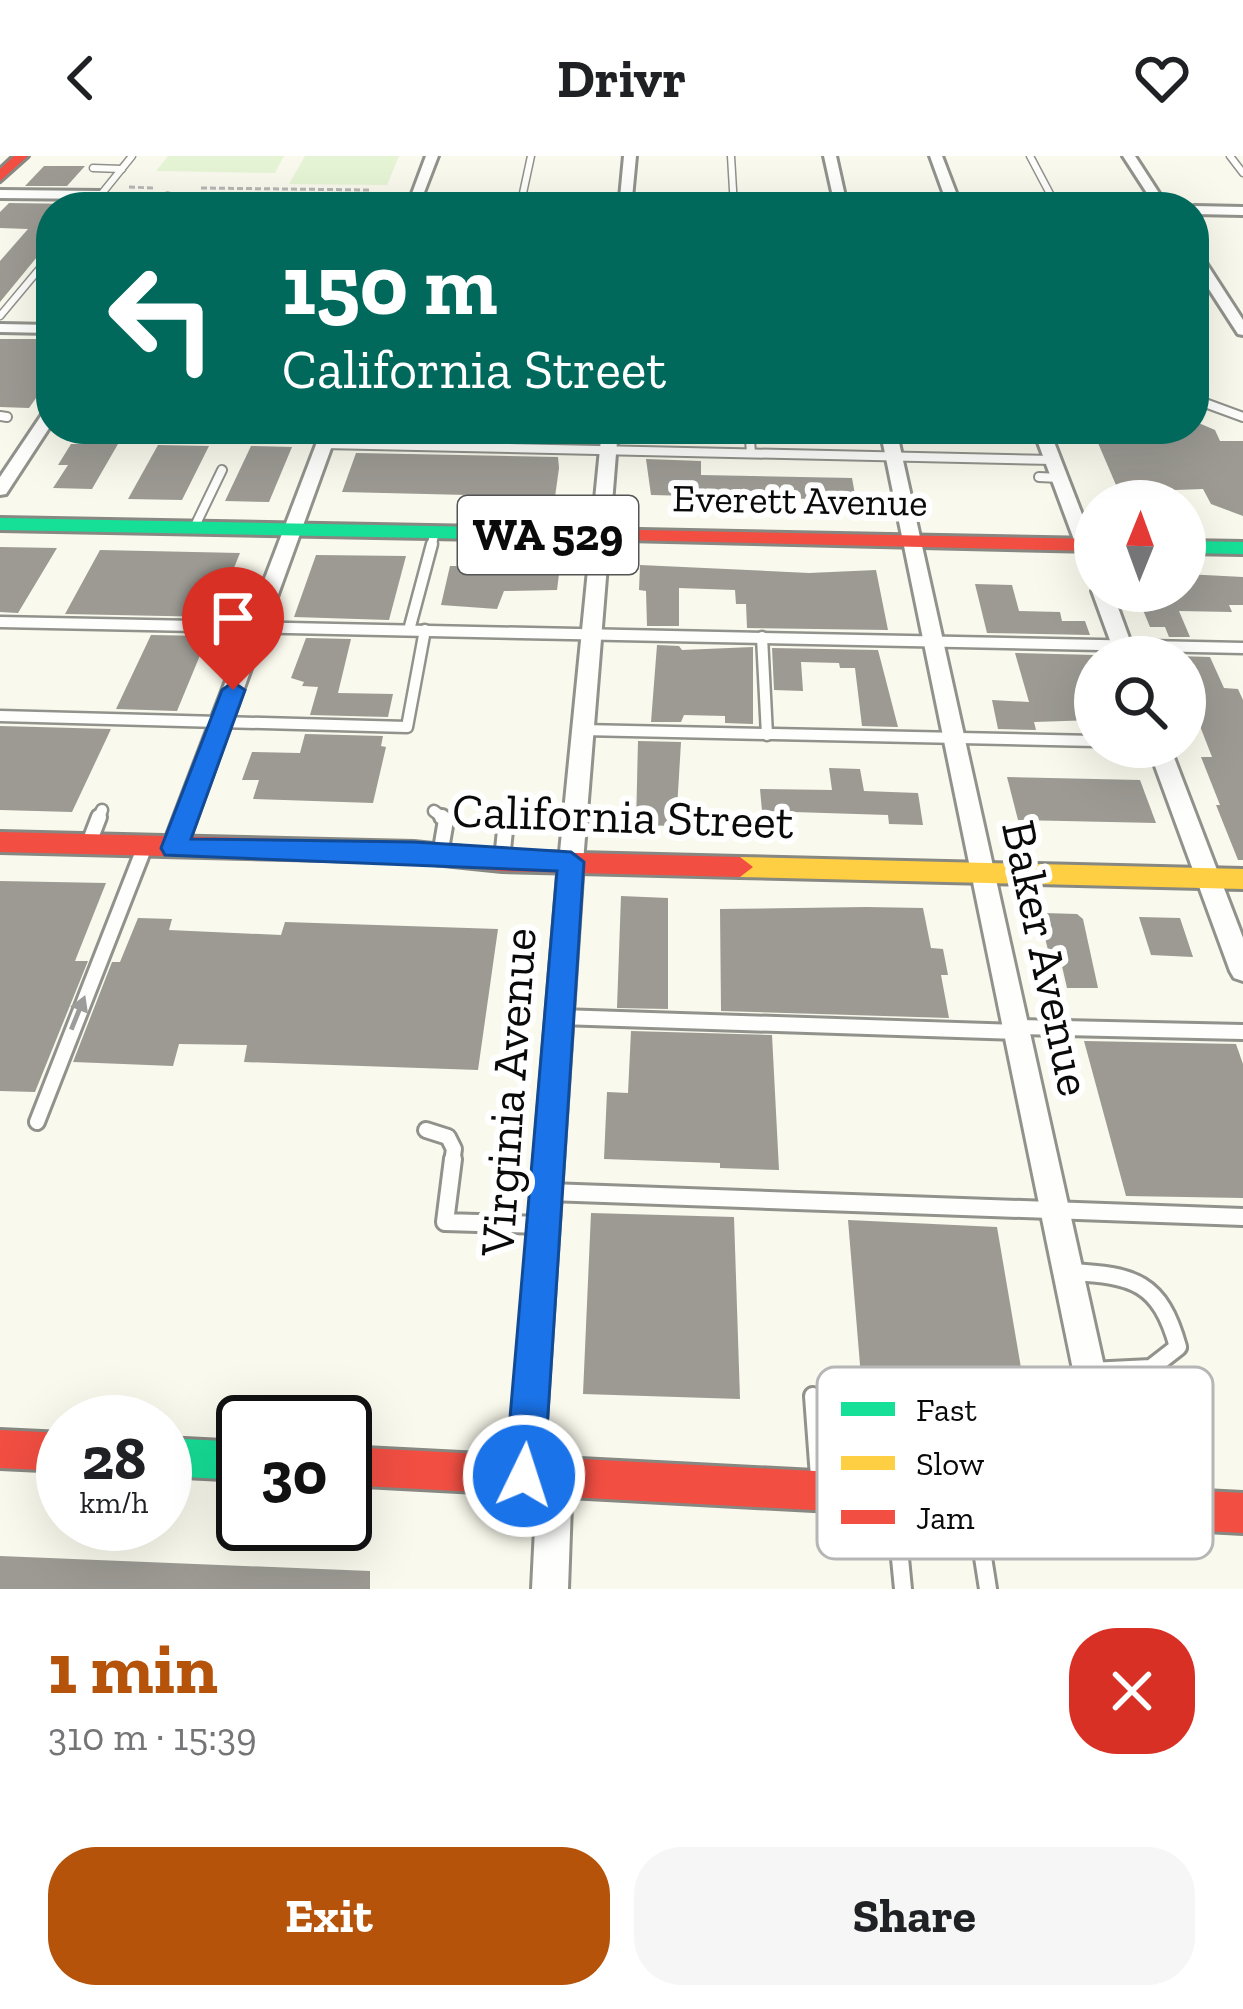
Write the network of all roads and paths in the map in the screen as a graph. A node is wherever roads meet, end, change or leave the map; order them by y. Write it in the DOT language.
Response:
graph roads {
  1 [pos="21,156"];
  2 [pos="432,156"];
  3 [pos="531,156"];
  4 [pos="630,156"];
  5 [pos="731,156"];
  6 [pos="830,156"];
  7 [pos="936,156"];
  8 [pos="1030,156"];
  9 [pos="1129,156"];
  10 [pos="1230,156"];
  11 [pos="127,163"];
  12 [pos="111,164"];
  13 [pos="93,168"];
  14 [pos="1243,173"];
  15 [pos="0,177"];
  16 [pos="152,188"];
  17 [pos="195,188"];
  18 [pos="382,190"];
  19 [pos="36,192"];
  20 [pos="38,192"];
  21 [pos="83,192"];
  22 [pos="103,192"];
  23 [pos="126,192"];
  24 [pos="419,192"];
  25 [pos="523,192"];
  26 [pos="626,192"];
  27 [pos="733,192"];
  28 [pos="838,192"];
  29 [pos="949,192"];
  30 [pos="1049,192"];
  31 [pos="1152,192"];
  32 [pos="0,194"];
  33 [pos="1209,210"];
  34 [pos="1243,211"];
  35 [pos="36,269"];
  36 [pos="1209,276"];
  37 [pos="1237,312"];
  38 [pos="0,316"];
  39 [pos="0,328"];
  40 [pos="36,329"];
  41 [pos="1243,331"];
  42 [pos="1209,405"];
  43 [pos="1243,417"];
  44 [pos="36,436"];
  45 [pos="324,444"];
  46 [pos="424,444"];
  47 [pos="466,444"];
  48 [pos="519,444"];
  49 [pos="609,444"];
  50 [pos="664,444"];
  51 [pos="750,444"];
  52 [pos="1047,444"];
  53 [pos="465,447"];
  54 [pos="751,452"];
  55 [pos="898,458"];
  56 [pos="1056,469"];
  57 [pos="222,470"];
  58 [pos="1039,477"];
  59 [pos="0,490"];
  60 [pos="1074,509"];
  61 [pos="0,524"];
  62 [pos="194,527"];
  63 [pos="293,530"];
  64 [pos="435,532"];
  65 [pos="601,536"];
  66 [pos="913,542"];
  67 [pos="1074,545"];
  68 [pos="1206,547"];
  69 [pos="1243,548"];
  70 [pos="0,622"];
  71 [pos="256,627"];
  72 [pos="409,630"];
  73 [pos="425,630"];
  74 [pos="592,633"];
  75 [pos="762,637"];
  76 [pos="933,641"];
  77 [pos="1074,648"];
  78 [pos="1243,648"];
  79 [pos="1206,649"];
  80 [pos="0,716"];
  81 [pos="222,722"];
  82 [pos="583,730"];
  83 [pos="767,735"];
  84 [pos="954,740"];
  85 [pos="1074,741"];
  86 [pos="1167,768"];
  87 [pos="102,811"];
  88 [pos="434,811"];
  89 [pos="506,821"];
  90 [pos="0,842"];
  91 [pos="89,844"];
  92 [pos="145,846"];
  93 [pos="174,848"];
  94 [pos="440,855"];
  95 [pos="502,860"];
  96 [pos="571,862"];
  97 [pos="982,872"];
  98 [pos="1207,878"];
  99 [pos="1243,879"];
  100 [pos="1243,971"];
  101 [pos="559,1017"];
  102 [pos="1017,1029"];
  103 [pos="1243,1032"];
  104 [pos="38,1122"];
  105 [pos="426,1130"];
  106 [pos="546,1192"];
  107 [pos="1056,1209"];
  108 [pos="1243,1217"];
  109 [pos="543,1225"];
  110 [pos="1069,1272"];
  111 [pos="1089,1367"];
  112 [pos="1159,1367"];
  113 [pos="813,1396"];
  114 [pos="0,1448"];
  115 [pos="36,1450"];
  116 [pos="817,1450"];
  117 [pos="372,1467"];
  118 [pos="540,1476"];
  119 [pos="817,1490"];
  120 [pos="1213,1512"];
  121 [pos="1243,1514"];
  122 [pos="900,1559"];
  123 [pos="983,1559"];
  124 [pos="550,1589"];
  125 [pos="903,1589"];
  126 [pos="988,1589"];
  1 -- 15 [label="main road"];
  2 -- 24 [label="street"];
  3 -- 25 [label="lane"];
  4 -- 26 [label="street"];
  5 -- 27 [label="lane"];
  6 -- 28 [label="street"];
  7 -- 29 [label="street"];
  8 -- 30 [label="lane"];
  9 -- 31 [label="street"];
  10 -- 14 [label="lane"];
  11 -- 12 [label="lane"];
  11 -- 13 [label="lane"];
  11 -- 22 [label="lane"];
  16 -- 23 [label="path"];
  17 -- 18 [label="path"];
  19 -- 32 [label="street"];
  20 -- 21 [label="street"];
  33 -- 34 [label="street"];
  35 -- 38 [label="lane"];
  36 -- 37 [label="street"];
  37 -- 41 [label="street"];
  39 -- 40 [label="street"];
  42 -- 43 [label="lane"];
  44 -- 59 [label="street"];
  45 -- 63 [label="street"];
  46 -- 53 [label="lane"];
  47 -- 53 [label="lane"];
  48 -- 53 [label="lane"];
  49 -- 65 [label="street, Virginia Avenue"];
  50 -- 54 [label="lane"];
  51 -- 54 [label="lane"];
  52 -- 56 [label="street"];
  54 -- 55 [label="lane"];
  55 -- 56 [label="lane"];
  55 -- 66 [label="street, Baker Avenue"];
  56 -- 58 [label="lane"];
  56 -- 60 [label="street"];
  57 -- 62 [label="lane"];
  61 -- 62 [label="main road, Everett Avenue / WA 529"];
  62 -- 63 [label="main road, Everett Avenue / WA 529"];
  63 -- 64 [label="main road, Everett Avenue / WA 529"];
  63 -- 71 [label="street"];
  64 -- 65 [label="main road, Everett Avenue / WA 529"];
  64 -- 72 [label="lane"];
  65 -- 66 [label="main road, Everett Avenue / WA 529"];
  65 -- 74 [label="street, Virginia Avenue"];
  66 -- 67 [label="main road, Everett Avenue / WA 529"];
  66 -- 76 [label="street, Baker Avenue"];
  68 -- 69 [label="main road"];
  70 -- 71 [label="lane"];
  71 -- 72 [label="lane"];
  71 -- 81 [label="street"];
  72 -- 73 [label="lane"];
  73 -- 74 [label="lane"];
  73 -- 81 [label="lane"];
  74 -- 75 [label="lane"];
  74 -- 82 [label="street, Virginia Avenue"];
  75 -- 76 [label="lane"];
  75 -- 83 [label="lane"];
  76 -- 77 [label="lane"];
  76 -- 84 [label="street, Baker Avenue"];
  78 -- 79 [label="lane"];
  80 -- 81 [label="lane"];
  81 -- 93 [label="street"];
  82 -- 83 [label="lane"];
  82 -- 96 [label="street, Virginia Avenue"];
  83 -- 84 [label="lane"];
  84 -- 85 [label="lane"];
  84 -- 97 [label="street, Baker Avenue"];
  86 -- 98 [label="street"];
  87 -- 91 [label="lane"];
  88 -- 94 [label="lane"];
  89 -- 95 [label="lane"];
  90 -- 91 [label="main road, California Street"];
  91 -- 92 [label="main road, California Street"];
  92 -- 93 [label="main road, California Street"];
  104 -- 92 [label="lane, one-way"];
  93 -- 94 [label="main road, California Street"];
  94 -- 95 [label="main road, California Street"];
  95 -- 96 [label="main road, California Street"];
  96 -- 97 [label="main road, California Street"];
  96 -- 101 [label="street, Virginia Avenue"];
  97 -- 98 [label="main road, California Street"];
  97 -- 102 [label="street, Baker Avenue"];
  98 -- 99 [label="main road, California Street"];
  98 -- 100 [label="street"];
  101 -- 102 [label="lane"];
  101 -- 106 [label="street, Virginia Avenue"];
  102 -- 103 [label="lane"];
  102 -- 107 [label="street, Baker Avenue"];
  105 -- 109 [label="lane"];
  106 -- 107 [label="lane"];
  106 -- 109 [label="street, Virginia Avenue"];
  107 -- 108 [label="lane"];
  107 -- 110 [label="street, Baker Avenue"];
  109 -- 118 [label="street, Virginia Avenue"];
  110 -- 111 [label="street, Baker Avenue"];
  110 -- 112 [label="lane"];
  113 -- 116 [label="lane"];
  114 -- 115 [label="main road"];
  117 -- 118 [label="main road"];
  118 -- 119 [label="main road"];
  118 -- 124 [label="street, Virginia Avenue"];
  120 -- 121 [label="main road"];
  122 -- 125 [label="lane"];
  123 -- 126 [label="lane"];
}
